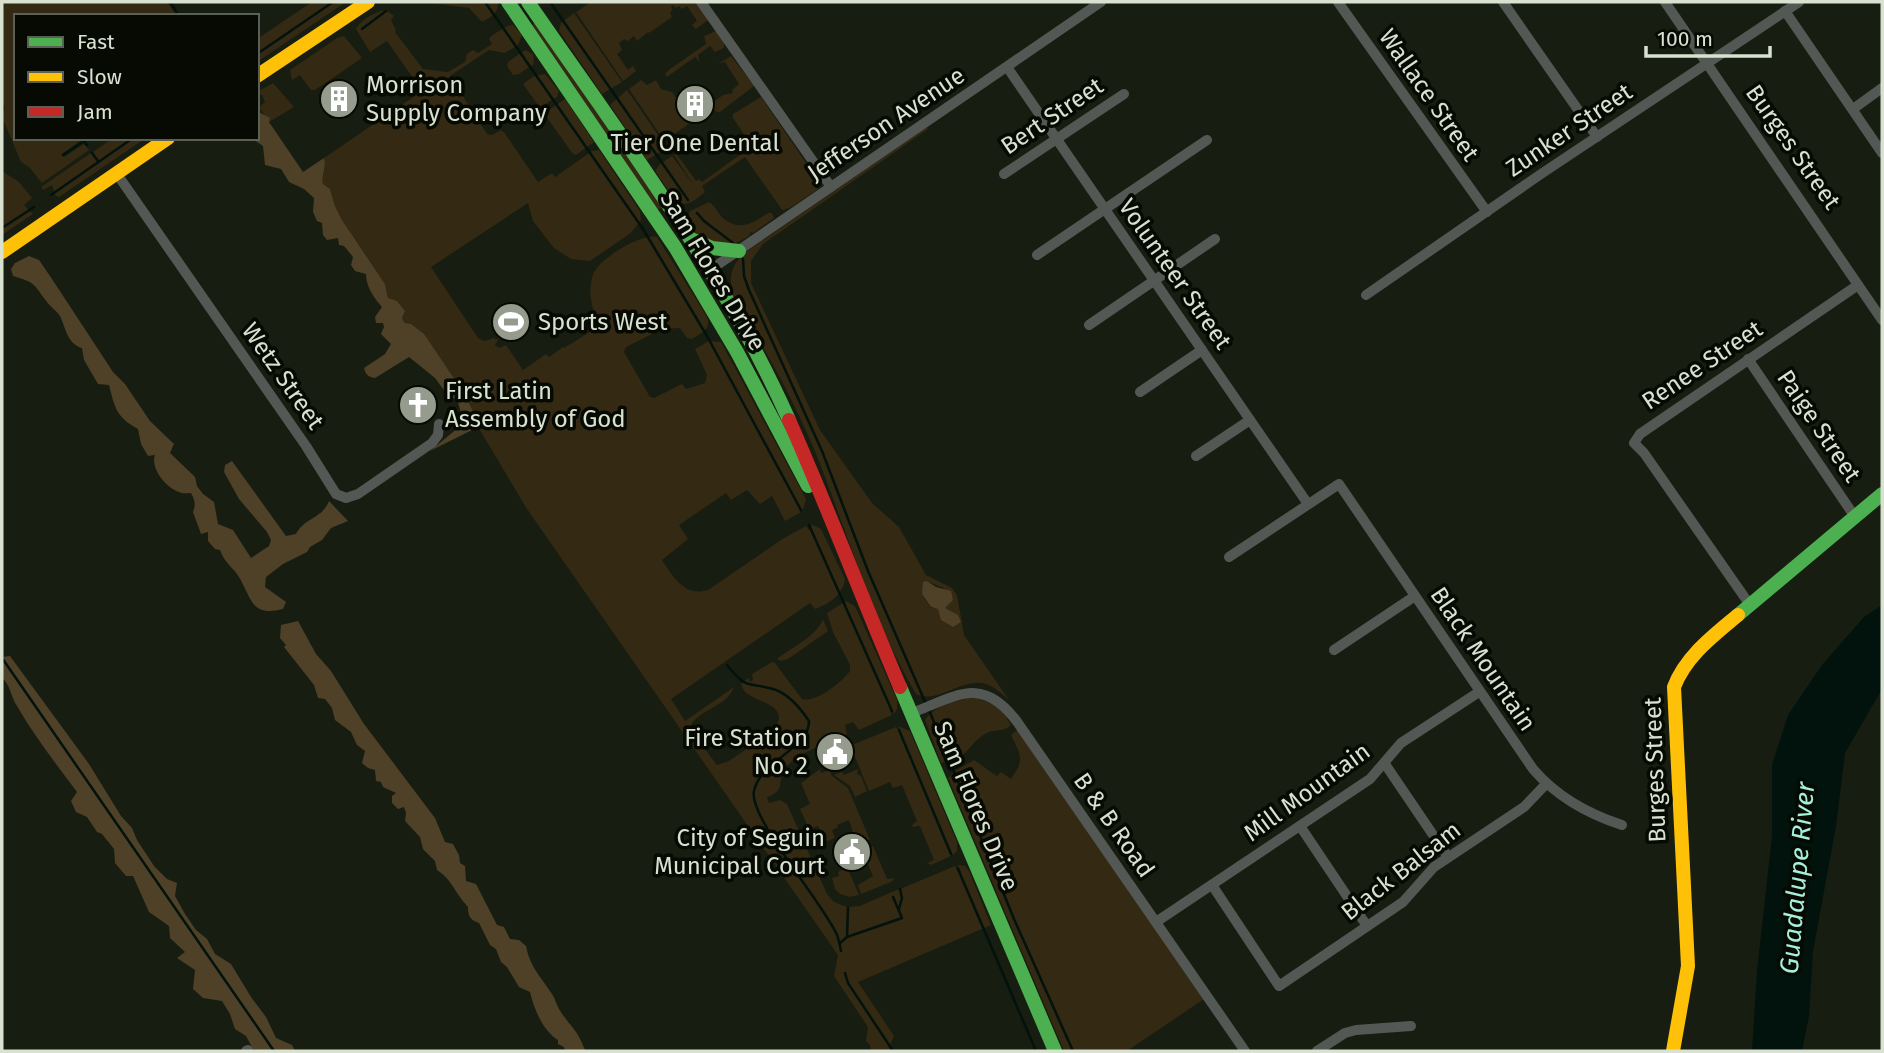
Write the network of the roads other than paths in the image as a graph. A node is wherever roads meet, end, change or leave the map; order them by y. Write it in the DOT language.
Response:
graph roads {
  1 [pos="368,2"];
  2 [pos="508,2"];
  3 [pos="528,2"];
  4 [pos="1101,2"];
  5 [pos="1338,2"];
  6 [pos="1503,2"];
  7 [pos="1665,2"];
  8 [pos="1799,2"];
  9 [pos="705,3"];
  10 [pos="1785,11"];
  11 [pos="1707,62"];
  12 [pos="1007,67"];
  13 [pos="259,75"];
  14 [pos="1882,88"];
  15 [pos="1124,94"];
  16 [pos="1853,109"];
  17 [pos="1597,136"];
  18 [pos="1057,139"];
  19 [pos="165,140"];
  20 [pos="1207,140"];
  21 [pos="1882,153"];
  22 [pos="117,174"];
  23 [pos="1004,174"];
  24 [pos="831,187"];
  25 [pos="1105,210"];
  26 [pos="1487,212"];
  27 [pos="690,239"];
  28 [pos="1215,239"];
  29 [pos="738,251"];
  30 [pos="2,252"];
  31 [pos="1037,255"];
  32 [pos="710,270"];
  33 [pos="695,280"];
  34 [pos="1154,281"];
  35 [pos="1858,285"];
  36 [pos="1366,295"];
  37 [pos="1882,320"];
  38 [pos="1089,325"];
  39 [pos="1202,351"];
  40 [pos="1748,359"];
  41 [pos="1140,392"];
  42 [pos="1250,420"];
  43 [pos="439,424"];
  44 [pos="1196,456"];
  45 [pos="1882,494"];
  46 [pos="1308,504"];
  47 [pos="1855,517"];
  48 [pos="1229,557"];
  49 [pos="855,579"];
  50 [pos="1415,596"];
  51 [pos="1750,605"];
  52 [pos="1334,650"];
  53 [pos="1479,692"];
  54 [pos="912,713"];
  55 [pos="1385,764"];
  56 [pos="1546,784"];
  57 [pos="1622,825"];
  58 [pos="1300,826"];
  59 [pos="1448,857"];
  60 [pos="1212,885"];
  61 [pos="1156,922"];
  62 [pos="1367,926"];
  63 [pos="1411,1026"];
  64 [pos="1055,1051"];
  65 [pos="1245,1051"];
  66 [pos="1317,1051"];
  67 [pos="1674,1051"];
  1 -- 13 [label="main road"];
  2 -- 33 [label="main road, Sam Flores Drive"];
  3 -- 27 [label="main road, Sam Flores Drive"];
  4 -- 12 [label="street, Jefferson Avenue"];
  5 -- 26 [label="street, Wallace Street"];
  6 -- 17 [label="street"];
  7 -- 11 [label="street, Burges Street"];
  8 -- 10 [label="street, Zunker Street"];
  9 -- 24 [label="street"];
  10 -- 11 [label="street, Zunker Street"];
  10 -- 16 [label="street"];
  11 -- 17 [label="street, Zunker Street"];
  11 -- 35 [label="street, Burges Street"];
  12 -- 18 [label="street, Volunteer Street"];
  12 -- 24 [label="street, Jefferson Avenue"];
  14 -- 16 [label="street"];
  15 -- 18 [label="street, Bert Street"];
  16 -- 21 [label="street"];
  17 -- 26 [label="street, Zunker Street"];
  18 -- 23 [label="street, Bert Street"];
  18 -- 25 [label="street, Volunteer Street"];
  19 -- 22 [label="main road"];
  20 -- 25 [label="street"];
  22 -- 30 [label="main road"];
  22 -- 43 [label="street, Wetz Street"];
  24 -- 29 [label="street, Jefferson Avenue"];
  25 -- 31 [label="street"];
  25 -- 34 [label="street, Volunteer Street"];
  26 -- 36 [label="street, Zunker Street"];
  27 -- 29 [label="main road"];
  27 -- 32 [label="main road, Sam Flores Drive"];
  28 -- 34 [label="street"];
  29 -- 32 [label="street, Jefferson Avenue"];
  32 -- 33 [label="street, Jefferson Avenue"];
  32 -- 49 [label="main road, Sam Flores Drive"];
  33 -- 49 [label="main road, Sam Flores Drive"];
  34 -- 38 [label="street"];
  34 -- 39 [label="street, Volunteer Street"];
  35 -- 37 [label="street, Burges Street"];
  35 -- 40 [label="street, Renee Street"];
  39 -- 41 [label="street"];
  39 -- 42 [label="street, Volunteer Street"];
  40 -- 47 [label="street, Paige Street"];
  40 -- 51 [label="street, Renee Street"];
  42 -- 44 [label="street"];
  42 -- 46 [label="street, Volunteer Street"];
  45 -- 47 [label="main road, Burges Street"];
  46 -- 48 [label="street"];
  46 -- 50 [label="street, Black Mountain"];
  47 -- 51 [label="main road, Burges Street"];
  49 -- 54 [label="main road, Sam Flores Drive"];
  50 -- 52 [label="street"];
  50 -- 53 [label="street, Black Mountain"];
  51 -- 67 [label="main road, Burges Street"];
  53 -- 55 [label="street, Mill Mountain"];
  53 -- 56 [label="street, Black Mountain"];
  54 -- 61 [label="street, B & B Road"];
  54 -- 64 [label="main road, Sam Flores Drive"];
  55 -- 58 [label="street, Mill Mountain"];
  55 -- 59 [label="street"];
  56 -- 57 [label="street, Black Mountain"];
  56 -- 59 [label="street, Black Balsam"];
  58 -- 60 [label="street, Mill Mountain"];
  58 -- 62 [label="street"];
  59 -- 62 [label="street, Black Balsam"];
  60 -- 61 [label="street, Mill Mountain"];
  60 -- 62 [label="street, Black Balsam"];
  61 -- 65 [label="street, B & B Road"];
  63 -- 66 [label="street"];
}
